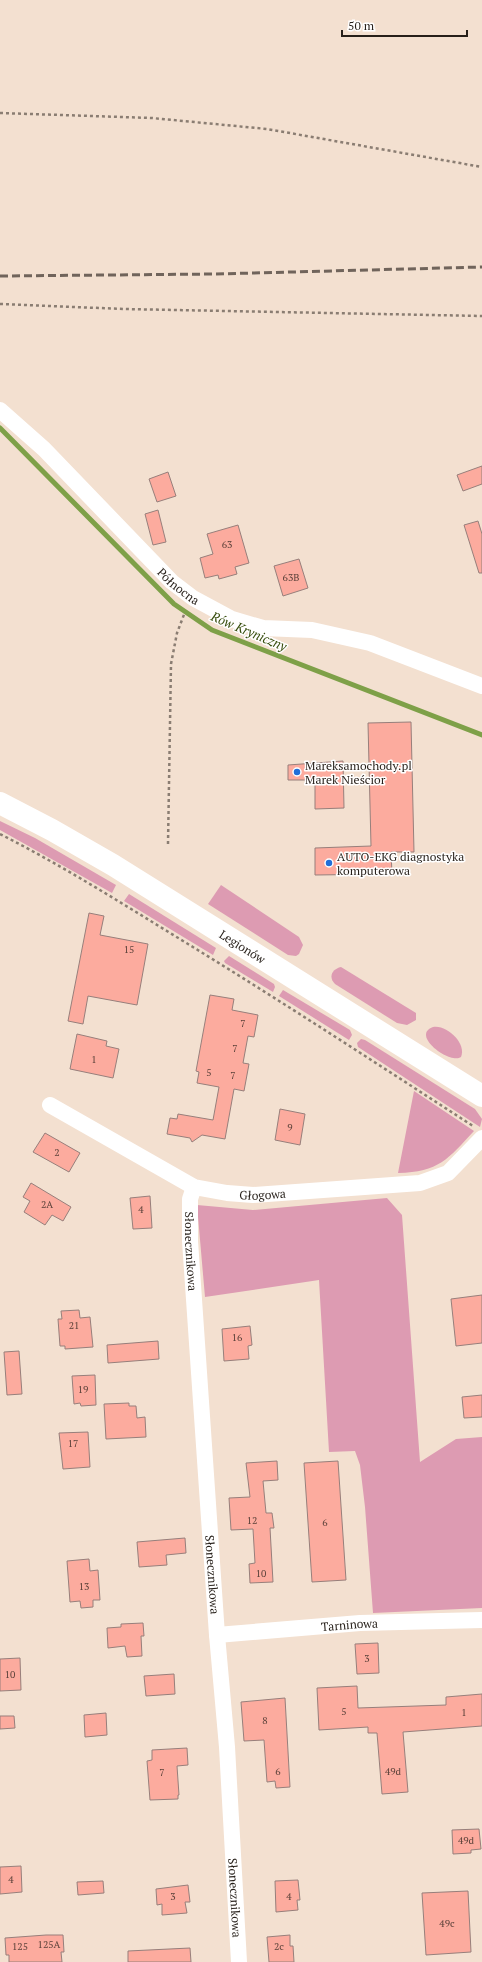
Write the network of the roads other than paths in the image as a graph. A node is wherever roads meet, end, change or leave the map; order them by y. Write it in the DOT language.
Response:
graph roads {
  1 [pos="0,410"];
  2 [pos="482,686"];
  3 [pos="0,803"];
  4 [pos="482,1096"];
  5 [pos="50,1105"];
  6 [pos="480,1133"];
  7 [pos="194,1187"];
  8 [pos="482,1620"];
  9 [pos="217,1635"];
  10 [pos="239,1962"];
  1 -- 2 [label="street, Północna"];
  3 -- 4 [label="highway, Legionów"];
  5 -- 7 [label="street, Głogowa"];
  6 -- 7 [label="street, Głogowa"];
  7 -- 9 [label="street, Słonecznikowa"];
  8 -- 9 [label="street, Tarninowa"];
  9 -- 10 [label="street, Słonecznikowa"];
}
